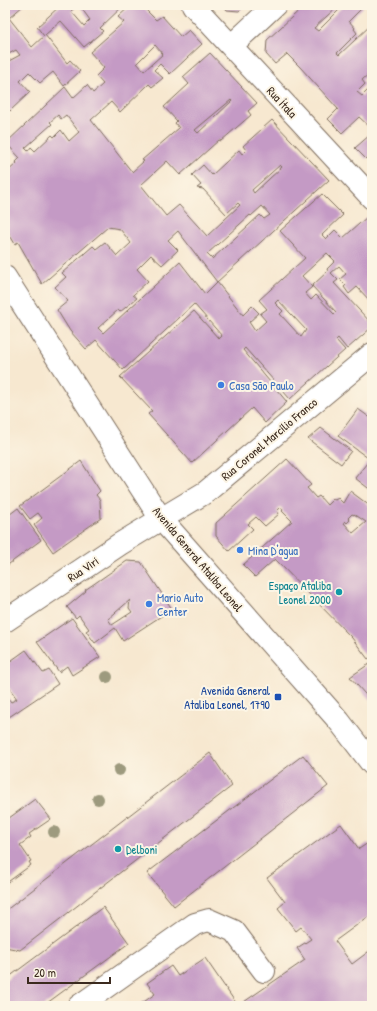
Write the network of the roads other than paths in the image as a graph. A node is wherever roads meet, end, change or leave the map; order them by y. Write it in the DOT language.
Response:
graph roads {
  1 [pos="193,5"];
  2 [pos="276,5"];
  3 [pos="231,46"];
  4 [pos="372,198"];
  5 [pos="5,277"];
  6 [pos="372,354"];
  7 [pos="161,519"];
  8 [pos="5,621"];
  9 [pos="372,764"];
  10 [pos="264,971"];
  11 [pos="79,1006"];
  1 -- 3 [label="main road, Rua Ítala"];
  2 -- 3 [label="main road"];
  3 -- 4 [label="main road, Rua Ítala"];
  5 -- 7 [label="main road, Avenida General Ataliba Leonel"];
  6 -- 7 [label="main road, Rua Coronel Marcílio Franco"];
  7 -- 8 [label="main road, Rua Viri"];
  7 -- 9 [label="main road, Avenida General Ataliba Leonel"];
  10 -- 11 [label="main road"];
}
